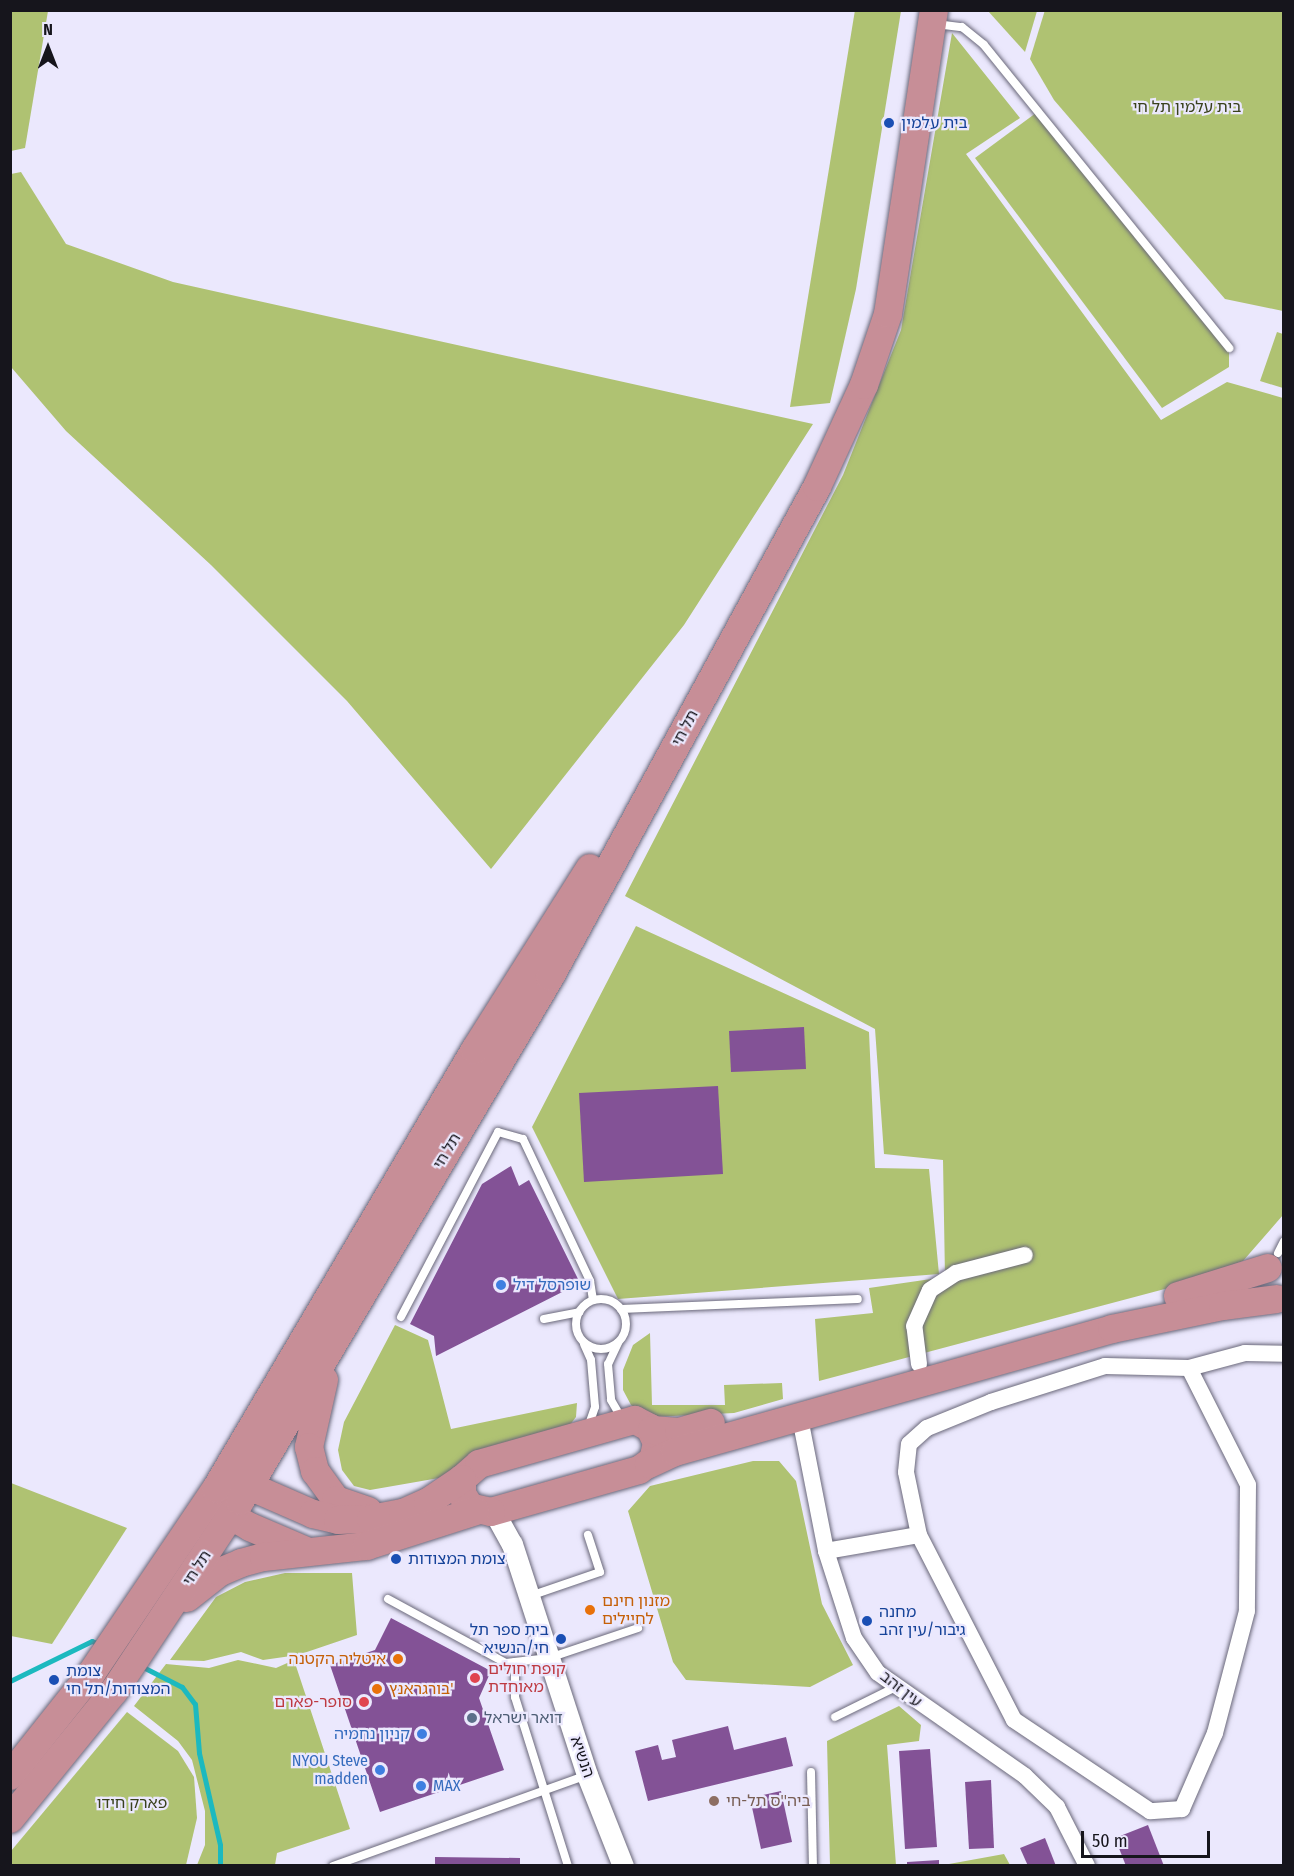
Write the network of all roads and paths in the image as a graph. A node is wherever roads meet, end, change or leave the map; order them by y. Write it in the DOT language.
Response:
graph roads {
  1 [pos="933,17"];
  2 [pos="1229,348"];
  3 [pos="702,695"];
  4 [pos="1278,1253"];
  5 [pos="1025,1255"];
  6 [pos="858,1299"];
  7 [pos="593,1300"];
  8 [pos="1280,1301"];
  9 [pos="621,1309"];
  10 [pos="579,1312"];
  11 [pos="401,1317"];
  12 [pos="544,1319"];
  13 [pos="339,1333"];
  14 [pos="619,1343"];
  15 [pos="584,1344"];
  16 [pos="1284,1354"];
  17 [pos="919,1364"];
  18 [pos="1189,1368"];
  19 [pos="800,1418"];
  20 [pos="639,1425"];
  21 [pos="584,1433"];
  22 [pos="649,1464"];
  23 [pos="462,1479"];
  24 [pos="249,1486"];
  25 [pos="216,1489"];
  26 [pos="495,1509"];
  27 [pos="231,1516"];
  28 [pos="387,1516"];
  29 [pos="588,1535"];
  30 [pos="919,1535"];
  31 [pos="826,1551"];
  32 [pos="323,1553"];
  33 [pos="529,1597"];
  34 [pos="388,1599"];
  35 [pos="163,1619"];
  36 [pos="638,1628"];
  37 [pos="549,1658"];
  38 [pos="515,1662"];
  39 [pos="896,1687"];
  40 [pos="835,1717"];
  41 [pos="811,1772"];
  42 [pos="587,1775"];
  43 [pos="10,1776"];
  44 [pos="544,1790"];
  45 [pos="10,1819"];
  46 [pos="333,1866"];
  47 [pos="568,1866"];
  48 [pos="623,1866"];
  49 [pos="813,1866"];
  50 [pos="1087,1866"];
  1 -- 2 [label="lane"];
  1 -- 3 [label="highway"];
  3 -- 13 [label="highway, תל חי"];
  3 -- 25 [label="highway, תל חי"];
  4 -- 8 [label="highway"];
  4 -- 17 [label="highway"];
  5 -- 17 [label="street"];
  6 -- 9 [label="lane"];
  7 -- 9 [label="lane"];
  7 -- 10 [label="lane"];
  7 -- 11 [label="lane"];
  8 -- 19 [label="highway"];
  9 -- 14 [label="lane"];
  10 -- 12 [label="lane"];
  10 -- 15 [label="lane"];
  13 -- 24 [label="highway, תל חי"];
  13 -- 28 [label="highway"];
  14 -- 15 [label="lane"];
  14 -- 20 [label="lane"];
  15 -- 21 [label="lane"];
  16 -- 18 [label="street"];
  17 -- 20 [label="highway"];
  18 -- 30 [label="street"];
  18 -- 30 [label="street"];
  19 -- 22 [label="highway"];
  19 -- 31 [label="street, עין זהב"];
  20 -- 21 [label="highway"];
  20 -- 22 [label="highway"];
  21 -- 23 [label="highway"];
  22 -- 26 [label="highway"];
  23 -- 26 [label="highway"];
  23 -- 28 [label="highway"];
  24 -- 25 [label="highway"];
  24 -- 27 [label="highway, תל חי"];
  24 -- 28 [label="highway"];
  25 -- 27 [label="highway"];
  25 -- 43 [label="highway, תל חי"];
  26 -- 32 [label="highway"];
  26 -- 33 [label="street, הנשיא"];
  27 -- 32 [label="highway"];
  27 -- 35 [label="highway, תל חי"];
  29 -- 33 [label="lane"];
  30 -- 31 [label="street"];
  31 -- 39 [label="street, עין זהב"];
  32 -- 35 [label="highway"];
  33 -- 37 [label="street, הנשיא"];
  34 -- 38 [label="lane"];
  35 -- 45 [label="highway, תל חי"];
  36 -- 37 [label="lane"];
  37 -- 38 [label="lane"];
  37 -- 42 [label="street, הנשיא"];
  38 -- 44 [label="lane"];
  39 -- 40 [label="lane"];
  39 -- 50 [label="street, עין זהב"];
  41 -- 49 [label="lane"];
  42 -- 44 [label="lane"];
  42 -- 48 [label="street, הנשיא"];
  44 -- 46 [label="lane"];
  44 -- 47 [label="lane"];
}
